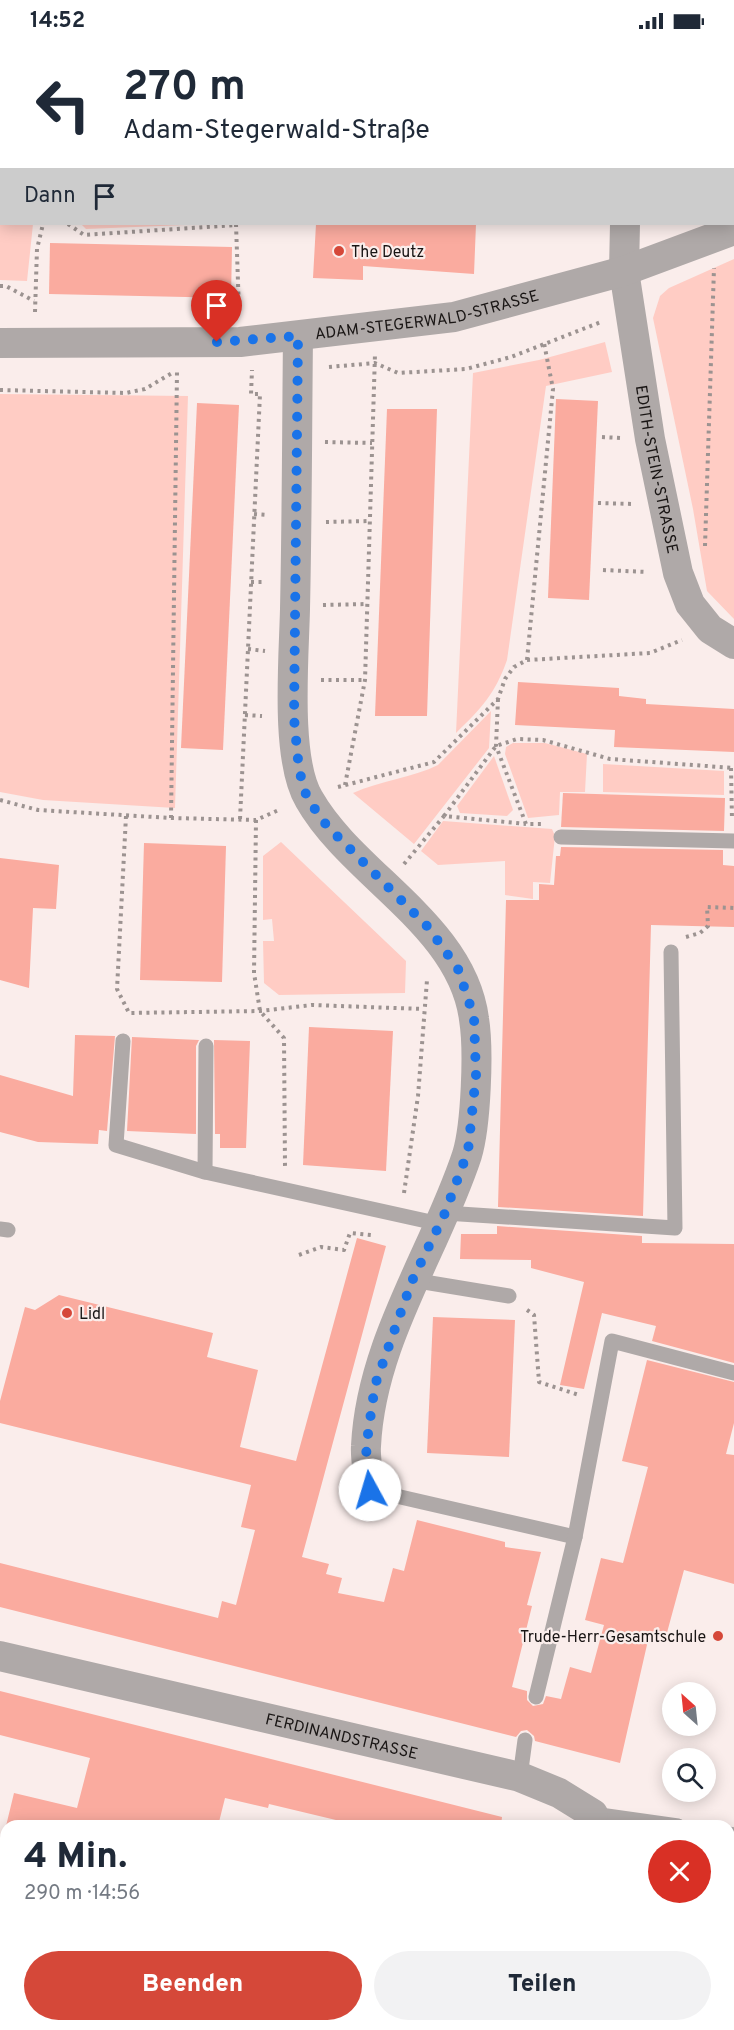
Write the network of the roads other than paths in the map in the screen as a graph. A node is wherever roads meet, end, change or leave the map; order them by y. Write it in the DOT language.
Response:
graph roads {
  1 [pos="625,225"];
  2 [pos="724,234"];
  3 [pos="624,271"];
  4 [pos="298,336"];
  5 [pos="0,343"];
  6 [pos="722,637"];
  7 [pos="561,837"];
  8 [pos="733,841"];
  9 [pos="671,952"];
  10 [pos="123,1041"];
  11 [pos="206,1046"];
  12 [pos="205,1173"];
  13 [pos="442,1219"];
  14 [pos="412,1281"];
  15 [pos="509,1296"];
  16 [pos="734,1373"];
  17 [pos="370,1490"];
  18 [pos="575,1537"];
  19 [pos="0,1656"];
  20 [pos="536,1697"];
  21 [pos="525,1740"];
  22 [pos="520,1777"];
  23 [pos="593,1814"];
  24 [pos="636,1820"];
  1 -- 3 [label="street, EDITH-STEIN-STRASSE"];
  2 -- 3 [label="street, ADAM-STEGERWALD-STRASSE"];
  3 -- 4 [label="street, ADAM-STEGERWALD-STRASSE"];
  3 -- 6 [label="street, EDITH-STEIN-STRASSE"];
  4 -- 5 [label="street, ADAM-STEGERWALD-STRASSE"];
  4 -- 13 [label="street"];
  7 -- 8 [label="lane"];
  9 -- 13 [label="lane"];
  10 -- 12 [label="lane"];
  11 -- 12 [label="lane"];
  12 -- 13 [label="lane"];
  13 -- 14 [label="street"];
  14 -- 15 [label="lane"];
  14 -- 17 [label="street"];
  16 -- 18 [label="lane"];
  17 -- 18 [label="lane"];
  18 -- 20 [label="lane"];
  19 -- 22 [label="street, FERDINANDSTRASSE"];
  21 -- 22 [label="lane"];
  22 -- 23 [label="street, FERDINANDSTRASSE"];
  23 -- 24 [label="lane, FERDINANDSTRASSE"];
}
